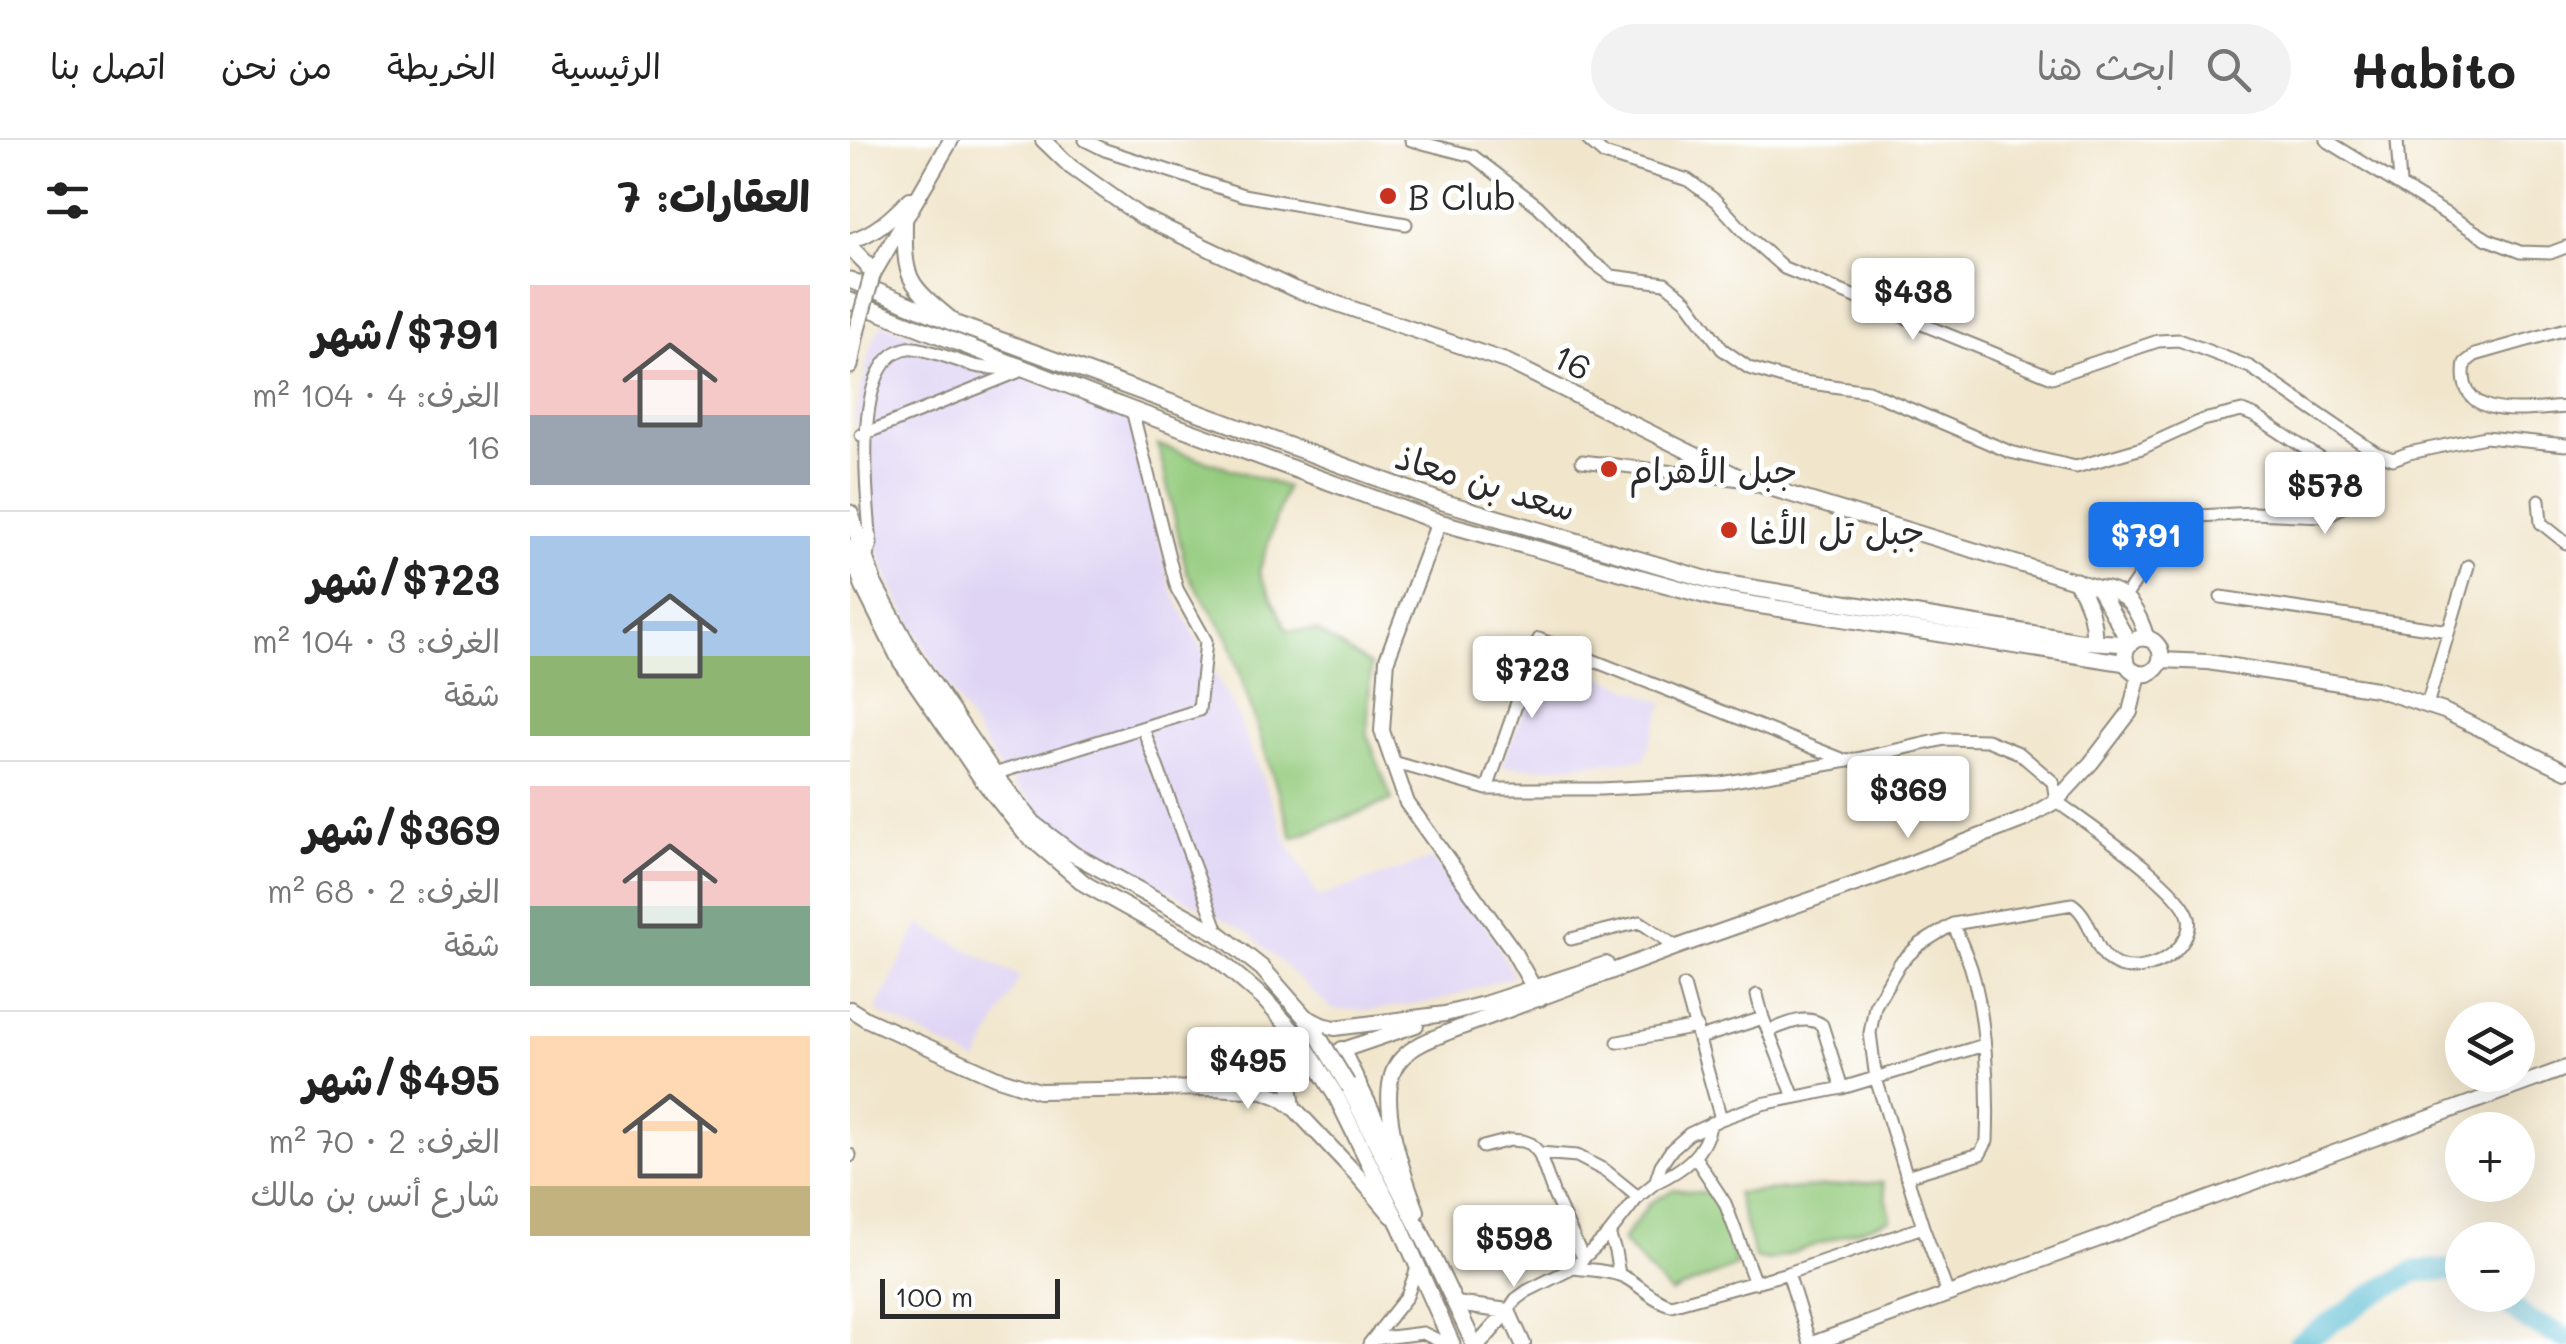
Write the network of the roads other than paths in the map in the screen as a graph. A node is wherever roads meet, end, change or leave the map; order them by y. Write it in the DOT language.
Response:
graph roads {
  1 [pos="950,140"];
  2 [pos="1044,140"];
  3 [pos="1085,140"];
  4 [pos="1411,140"];
  5 [pos="1588,140"];
  6 [pos="2326,140"];
  7 [pos="2397,140"];
  8 [pos="2400,184"];
  9 [pos="921,188"];
  10 [pos="905,218"];
  11 [pos="1406,224"];
  12 [pos="850,244"];
  13 [pos="2566,247"];
  14 [pos="872,276"];
  15 [pos="850,280"];
  16 [pos="850,301"];
  17 [pos="956,324"];
  18 [pos="2566,328"];
  19 [pos="850,366"];
  20 [pos="1024,369"];
  21 [pos="2566,407"];
  22 [pos="1132,410"];
  23 [pos="861,434"];
  24 [pos="2566,444"];
  25 [pos="1582,461"];
  26 [pos="1750,482"];
  27 [pos="2539,500"];
  28 [pos="850,513"];
  29 [pos="1438,522"];
  30 [pos="2566,542"];
  31 [pos="850,547"];
  32 [pos="866,558"];
  33 [pos="2468,566"];
  34 [pos="2076,581"];
  35 [pos="2098,588"];
  36 [pos="2125,596"];
  37 [pos="2221,597"];
  38 [pos="2449,631"];
  39 [pos="2147,639"];
  40 [pos="2094,642"];
  41 [pos="2130,644"];
  42 [pos="2161,660"];
  43 [pos="2126,662"];
  44 [pos="2139,674"];
  45 [pos="2427,706"];
  46 [pos="1143,728"];
  47 [pos="1848,761"];
  48 [pos="1393,762"];
  49 [pos="2566,771"];
  50 [pos="994,774"];
  51 [pos="1487,789"];
  52 [pos="2056,800"];
  53 [pos="1953,924"];
  54 [pos="1219,934"];
  55 [pos="1570,939"];
  56 [pos="1677,947"];
  57 [pos="1684,986"];
  58 [pos="1536,993"];
  59 [pos="1758,995"];
  60 [pos="850,1008"];
  61 [pos="1445,1014"];
  62 [pos="1304,1016"];
  63 [pos="1763,1018"];
  64 [pos="1768,1031"];
  65 [pos="1698,1033"];
  66 [pos="1310,1038"];
  67 [pos="1618,1042"];
  68 [pos="1984,1045"];
  69 [pos="1342,1049"];
  70 [pos="1302,1064"];
  71 [pos="2566,1068"];
  72 [pos="1876,1079"];
  73 [pos="1214,1088"];
  74 [pos="1842,1088"];
  75 [pos="1341,1090"];
  76 [pos="1794,1096"];
  77 [pos="1293,1108"];
  78 [pos="1716,1121"];
  79 [pos="1483,1146"];
  80 [pos="1539,1153"];
  81 [pos="1695,1157"];
  82 [pos="1906,1176"];
  83 [pos="1655,1183"];
  84 [pos="1407,1185"];
  85 [pos="1638,1197"];
  86 [pos="1400,1226"];
  87 [pos="1924,1227"];
  88 [pos="1609,1234"];
  89 [pos="1434,1259"];
  90 [pos="1578,1263"];
  91 [pos="1418,1265"];
  92 [pos="1788,1273"];
  93 [pos="1619,1274"];
  94 [pos="1755,1283"];
  95 [pos="1948,1294"];
  96 [pos="1456,1304"];
  97 [pos="1508,1312"];
  98 [pos="1371,1342"];
  99 [pos="1449,1344"];
  100 [pos="1476,1344"];
  101 [pos="1523,1344"];
  102 [pos="1811,1344"];
  1 -- 9 [label="street"];
  2 -- 26 [label="street, 16"];
  3 -- 11 [label="street"];
  4 -- 36 [label="street"];
  5 -- 24 [label="street"];
  6 -- 8 [label="street"];
  7 -- 8 [label="street"];
  8 -- 13 [label="street"];
  9 -- 10 [label="street"];
  9 -- 12 [label="street"];
  10 -- 14 [label="street"];
  10 -- 17 [label="street"];
  12 -- 14 [label="main road"];
  14 -- 19 [label="main road, bridge"];
  15 -- 17 [label="main road, سعد بن معاذ"];
  16 -- 20 [label="main road, سعد بن معاذ"];
  17 -- 40 [label="main road, سعد بن معاذ"];
  18 -- 21 [label="street"];
  20 -- 22 [label="main road, سعد بن معاذ"];
  20 -- 23 [label="street"];
  20 -- 23 [label="street"];
  22 -- 29 [label="main road, سعد بن معاذ"];
  22 -- 46 [label="street"];
  23 -- 32 [label="street"];
  25 -- 26 [label="street"];
  26 -- 34 [label="street, 16"];
  27 -- 30 [label="street"];
  28 -- 32 [label="main road"];
  29 -- 43 [label="main road, سعد بن معاذ"];
  29 -- 48 [label="street"];
  31 -- 66 [label="main road"];
  32 -- 50 [label="main road"];
  33 -- 38 [label="street"];
  34 -- 35 [label="street, 16"];
  34 -- 40 [label="main road"];
  35 -- 36 [label="street, 16"];
  35 -- 41 [label="street"];
  36 -- 39 [label="street"];
  37 -- 38 [label="street"];
  38 -- 45 [label="street"];
  39 -- 41 [label="main road"];
  39 -- 42 [label="main road"];
  40 -- 41 [label="main road, سعد بن معاذ"];
  41 -- 43 [label="main road"];
  42 -- 44 [label="main road"];
  42 -- 45 [label="street"];
  43 -- 44 [label="main road"];
  44 -- 52 [label="street"];
  45 -- 49 [label="street"];
  46 -- 50 [label="street"];
  46 -- 54 [label="street"];
  47 -- 51 [label="street"];
  47 -- 51 [label="street"];
  47 -- 52 [label="street"];
  48 -- 51 [label="street"];
  48 -- 58 [label="street"];
  50 -- 54 [label="main road"];
  52 -- 53 [label="street"];
  52 -- 56 [label="street"];
  53 -- 68 [label="street"];
  53 -- 72 [label="street"];
  54 -- 62 [label="main road"];
  55 -- 56 [label="street"];
  56 -- 58 [label="street"];
  57 -- 65 [label="street"];
  58 -- 61 [label="street"];
  58 -- 84 [label="street"];
  59 -- 63 [label="street"];
  60 -- 73 [label="street"];
  61 -- 62 [label="street"];
  61 -- 69 [label="street"];
  62 -- 66 [label="main road"];
  63 -- 64 [label="street"];
  63 -- 65 [label="street"];
  64 -- 74 [label="street"];
  64 -- 76 [label="street"];
  65 -- 67 [label="street"];
  65 -- 78 [label="street"];
  66 -- 75 [label="main road, bridge"];
  68 -- 72 [label="street"];
  68 -- 82 [label="street"];
  69 -- 70 [label="street"];
  69 -- 84 [label="street"];
  70 -- 73 [label="street"];
  70 -- 77 [label="street"];
  71 -- 95 [label="street"];
  72 -- 74 [label="street"];
  72 -- 82 [label="street"];
  73 -- 77 [label="street"];
  74 -- 76 [label="street"];
  75 -- 86 [label="main road"];
  75 -- 89 [label="main road"];
  76 -- 78 [label="street"];
  77 -- 86 [label="street"];
  78 -- 81 [label="street"];
  78 -- 83 [label="street"];
  79 -- 80 [label="street"];
  80 -- 85 [label="street"];
  80 -- 90 [label="street"];
  81 -- 83 [label="street"];
  81 -- 94 [label="street"];
  82 -- 87 [label="street"];
  83 -- 85 [label="street"];
  84 -- 89 [label="street"];
  85 -- 88 [label="street"];
  86 -- 91 [label="main road"];
  87 -- 92 [label="street"];
  87 -- 95 [label="street"];
  88 -- 90 [label="street"];
  88 -- 93 [label="street"];
  89 -- 96 [label="main road"];
  90 -- 93 [label="street"];
  90 -- 97 [label="street"];
  91 -- 98 [label="street"];
  91 -- 99 [label="main road"];
  92 -- 94 [label="street"];
  92 -- 102 [label="street"];
  93 -- 94 [label="street"];
  95 -- 102 [label="street"];
  96 -- 97 [label="street"];
  96 -- 100 [label="main road"];
  97 -- 100 [label="street"];
  97 -- 101 [label="street"];
  98 -- 99 [label="street"];
}
